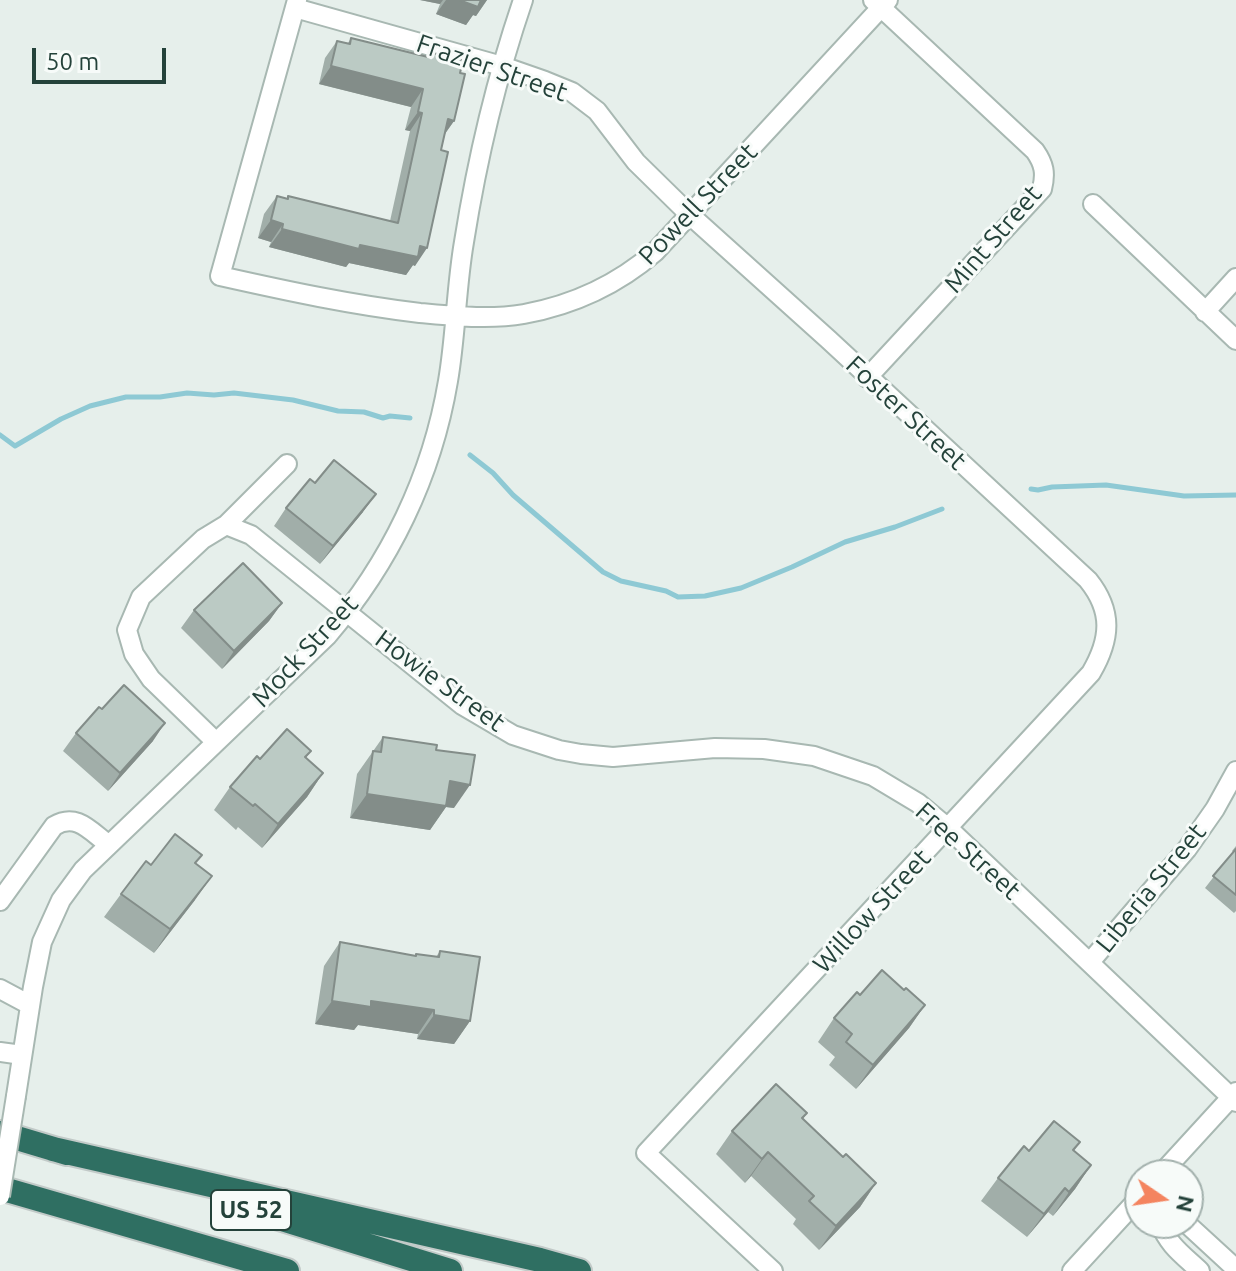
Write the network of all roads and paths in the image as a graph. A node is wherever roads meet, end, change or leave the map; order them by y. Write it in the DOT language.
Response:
graph roads {
  1 [pos="523,0"];
  2 [pos="881,2"];
  3 [pos="296,4"];
  4 [pos="502,66"];
  5 [pos="1093,204"];
  6 [pos="690,215"];
  7 [pos="1236,278"];
  8 [pos="1205,312"];
  9 [pos="456,317"];
  10 [pos="1236,340"];
  11 [pos="867,378"];
  12 [pos="287,464"];
  13 [pos="226,525"];
  14 [pos="348,612"];
  15 [pos="1106,621"];
  16 [pos="216,742"];
  17 [pos="537,744"];
  18 [pos="1236,771"];
  19 [pos="948,828"];
  20 [pos="109,845"];
  21 [pos="0,901"];
  22 [pos="1090,962"];
  23 [pos="0,989"];
  24 [pos="30,1005"];
  25 [pos="0,1052"];
  26 [pos="22,1055"];
  27 [pos="1234,1097"];
  28 [pos="0,1133"];
  29 [pos="53,1149"];
  30 [pos="1175,1159"];
  31 [pos="0,1188"];
  32 [pos="0,1196"];
  33 [pos="1124,1216"];
  34 [pos="1167,1239"];
  35 [pos="1203,1239"];
  36 [pos="241,1258"];
  37 [pos="1236,1269"];
  38 [pos="273,1271"];
  39 [pos="287,1271"];
  40 [pos="450,1271"];
  41 [pos="579,1271"];
  42 [pos="773,1271"];
  43 [pos="1072,1271"];
  44 [pos="1200,1271"];
  1 -- 4 [label="street, Mock Street"];
  2 -- 6 [label="street, Powell Street"];
  2 -- 11 [label="street, Mint Street"];
  3 -- 4 [label="street, Frazier Street"];
  3 -- 9 [label="street, Powell Street"];
  4 -- 6 [label="street, Frazier Street"];
  4 -- 9 [label="street, Mock Street"];
  5 -- 8 [label="street"];
  6 -- 9 [label="street, Powell Street"];
  6 -- 11 [label="street, Foster Street"];
  7 -- 8 [label="street"];
  8 -- 10 [label="street"];
  9 -- 14 [label="street, Mock Street"];
  11 -- 15 [label="street, Foster Street"];
  12 -- 13 [label="street"];
  13 -- 14 [label="street, Howie Street"];
  13 -- 16 [label="street"];
  14 -- 16 [label="street, Mock Street"];
  14 -- 17 [label="street, Howie Street"];
  15 -- 19 [label="street, Willow Street"];
  16 -- 20 [label="street, Mock Street"];
  17 -- 19 [label="street, Free Street"];
  18 -- 22 [label="street, Liberia Street"];
  19 -- 22 [label="street, Free Street"];
  19 -- 42 [label="street, Willow Street"];
  20 -- 21 [label="street"];
  20 -- 24 [label="street, Mock Street"];
  22 -- 27 [label="street, Free Street"];
  23 -- 24 [label="street"];
  24 -- 26 [label="street, Mock Street"];
  25 -- 26 [label="street"];
  26 -- 32 [label="street, Mock Street, bridge"];
  27 -- 30 [label="street"];
  28 -- 29 [label="highway, US 52"];
  29 -- 40 [label="highway, US 52"];
  29 -- 41 [label="highway"];
  31 -- 36 [label="highway, US 52"];
  33 -- 43 [label="street"];
  34 -- 44 [label="street"];
  35 -- 37 [label="street"];
  36 -- 38 [label="highway"];
  36 -- 39 [label="highway, US 52"];
}
